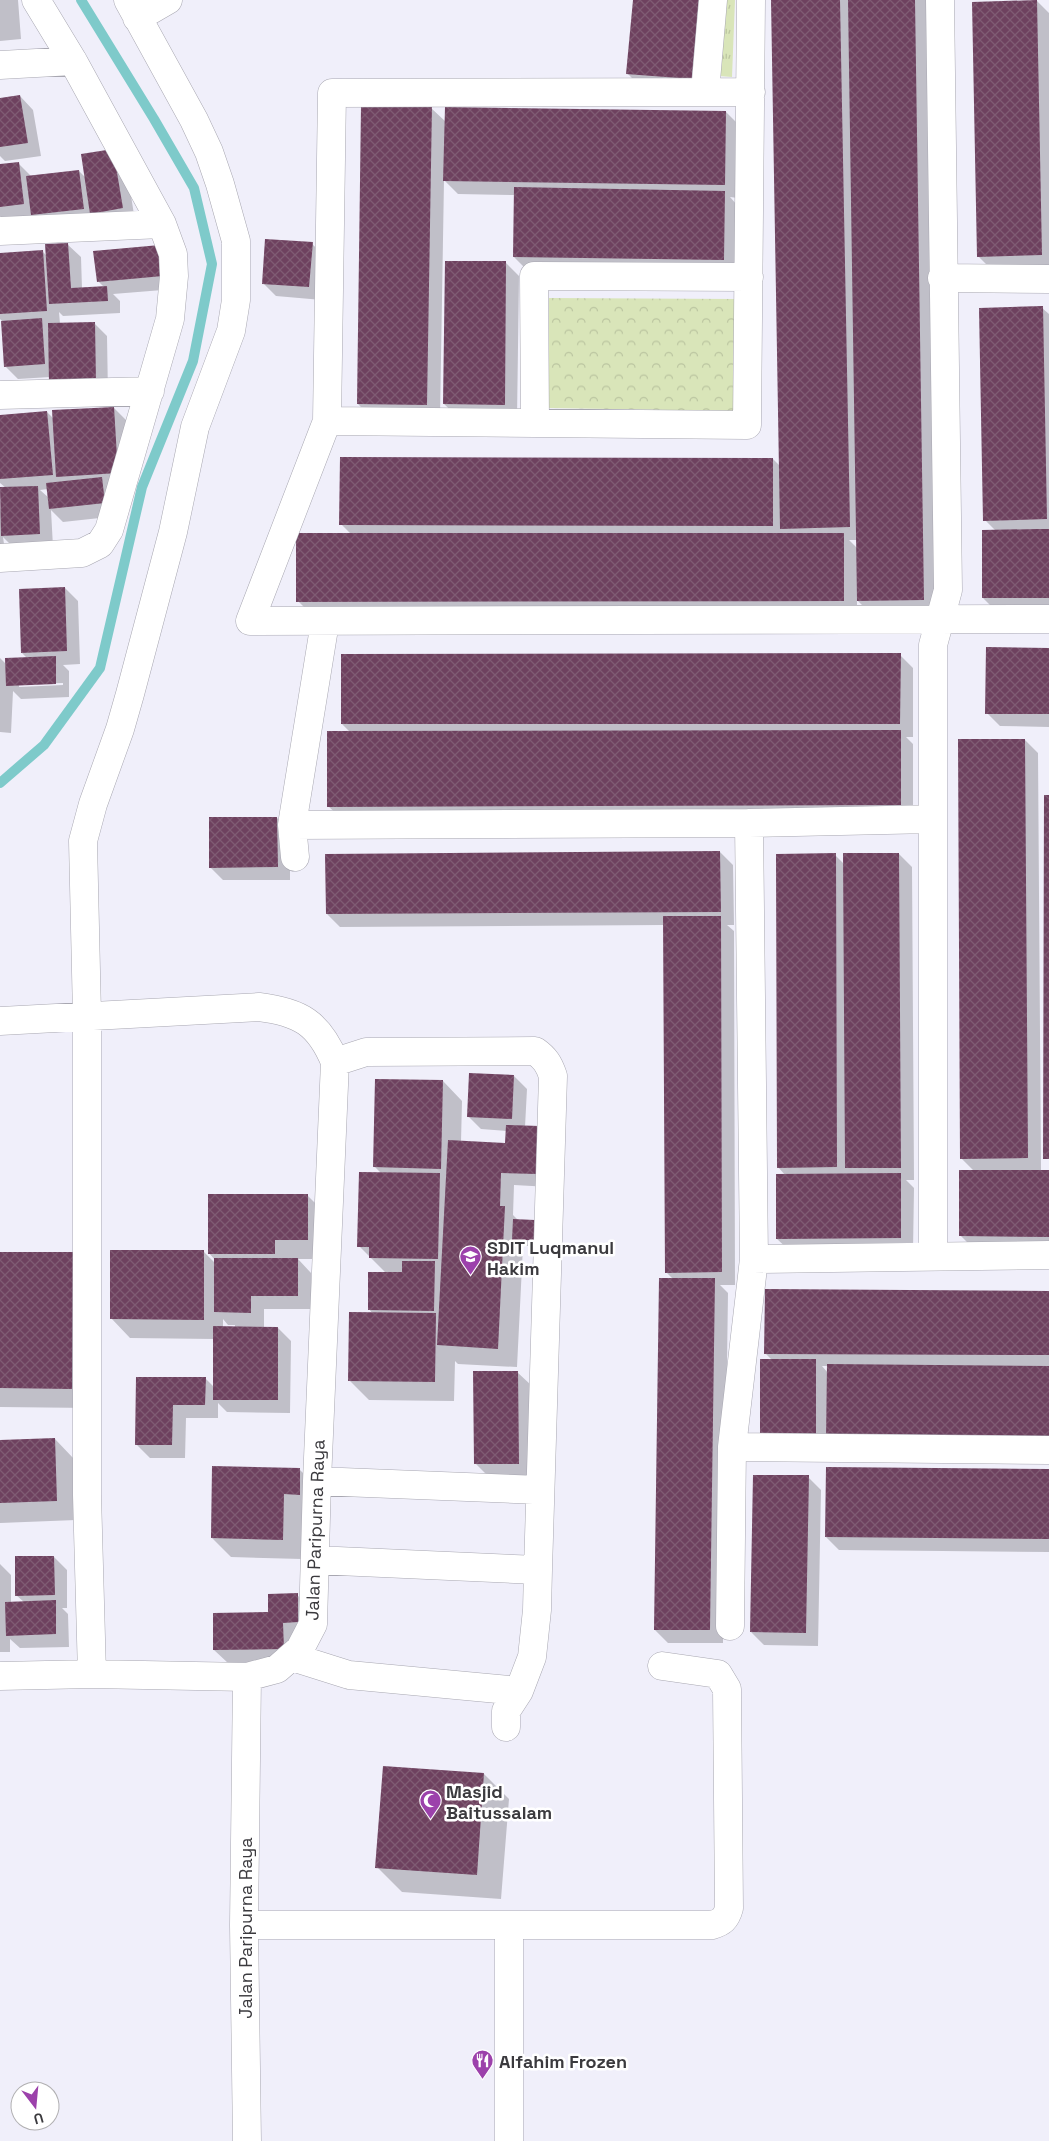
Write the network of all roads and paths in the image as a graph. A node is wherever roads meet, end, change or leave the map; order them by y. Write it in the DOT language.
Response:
graph roads {
  1 [pos="36,0"];
  2 [pos="168,0"];
  3 [pos="713,0"];
  4 [pos="752,0"];
  5 [pos="940,0"];
  6 [pos="133,9"];
  7 [pos="73,61"];
  8 [pos="0,64"];
  9 [pos="705,92"];
  10 [pos="751,92"];
  11 [pos="162,224"];
  12 [pos="0,231"];
  13 [pos="749,277"];
  14 [pos="942,278"];
  15 [pos="1049,279"];
  16 [pos="150,391"];
  17 [pos="0,396"];
  18 [pos="327,421"];
  19 [pos="535,423"];
  20 [pos="0,558"];
  21 [pos="939,618"];
  22 [pos="1049,619"];
  23 [pos="326,622"];
  24 [pos="932,819"];
  25 [pos="749,823"];
  26 [pos="292,825"];
  27 [pos="295,857"];
  28 [pos="87,1015"];
  29 [pos="0,1021"];
  30 [pos="334,1062"];
  31 [pos="1049,1255"];
  32 [pos="933,1256"];
  33 [pos="754,1259"];
  34 [pos="732,1447"];
  35 [pos="1049,1450"];
  36 [pos="317,1480"];
  37 [pos="540,1490"];
  38 [pos="315,1560"];
  39 [pos="538,1570"];
  40 [pos="730,1626"];
  41 [pos="292,1657"];
  42 [pos="662,1666"];
  43 [pos="92,1674"];
  44 [pos="0,1676"];
  45 [pos="247,1677"];
  46 [pos="519,1691"];
  47 [pos="506,1727"];
  48 [pos="244,1926"];
  49 [pos="509,1926"];
  50 [pos="247,2141"];
  51 [pos="509,2141"];
  1 -- 7 [label="street"];
  2 -- 6 [label="street"];
  3 -- 9 [label="street"];
  4 -- 10 [label="street"];
  5 -- 14 [label="street"];
  6 -- 28 [label="street"];
  7 -- 8 [label="street"];
  7 -- 11 [label="street"];
  9 -- 10 [label="street"];
  9 -- 18 [label="street"];
  10 -- 13 [label="street"];
  11 -- 12 [label="street"];
  11 -- 16 [label="street"];
  13 -- 19 [label="street"];
  13 -- 19 [label="street"];
  14 -- 15 [label="street"];
  14 -- 21 [label="street"];
  16 -- 17 [label="street"];
  16 -- 20 [label="street"];
  18 -- 19 [label="street"];
  18 -- 23 [label="street"];
  21 -- 22 [label="street"];
  21 -- 23 [label="street"];
  21 -- 24 [label="street"];
  23 -- 26 [label="street"];
  24 -- 25 [label="street"];
  24 -- 32 [label="street"];
  25 -- 26 [label="street"];
  25 -- 33 [label="street"];
  26 -- 27 [label="street"];
  28 -- 29 [label="street"];
  28 -- 30 [label="street"];
  28 -- 43 [label="street"];
  30 -- 36 [label="street, Jalan Paripurna Raya"];
  30 -- 37 [label="street"];
  31 -- 32 [label="street"];
  32 -- 33 [label="street"];
  33 -- 34 [label="street"];
  34 -- 35 [label="street"];
  34 -- 40 [label="street"];
  36 -- 37 [label="street"];
  36 -- 38 [label="street, Jalan Paripurna Raya"];
  37 -- 39 [label="street"];
  38 -- 39 [label="street"];
  38 -- 41 [label="street, Jalan Paripurna Raya"];
  39 -- 46 [label="street"];
  41 -- 45 [label="street, Jalan Paripurna Raya"];
  41 -- 46 [label="street"];
  42 -- 49 [label="street"];
  43 -- 44 [label="street"];
  43 -- 45 [label="street"];
  45 -- 48 [label="street, Jalan Paripurna Raya"];
  46 -- 47 [label="street"];
  48 -- 49 [label="street"];
  48 -- 50 [label="street, Jalan Paripurna Raya"];
  49 -- 51 [label="street"];
}
